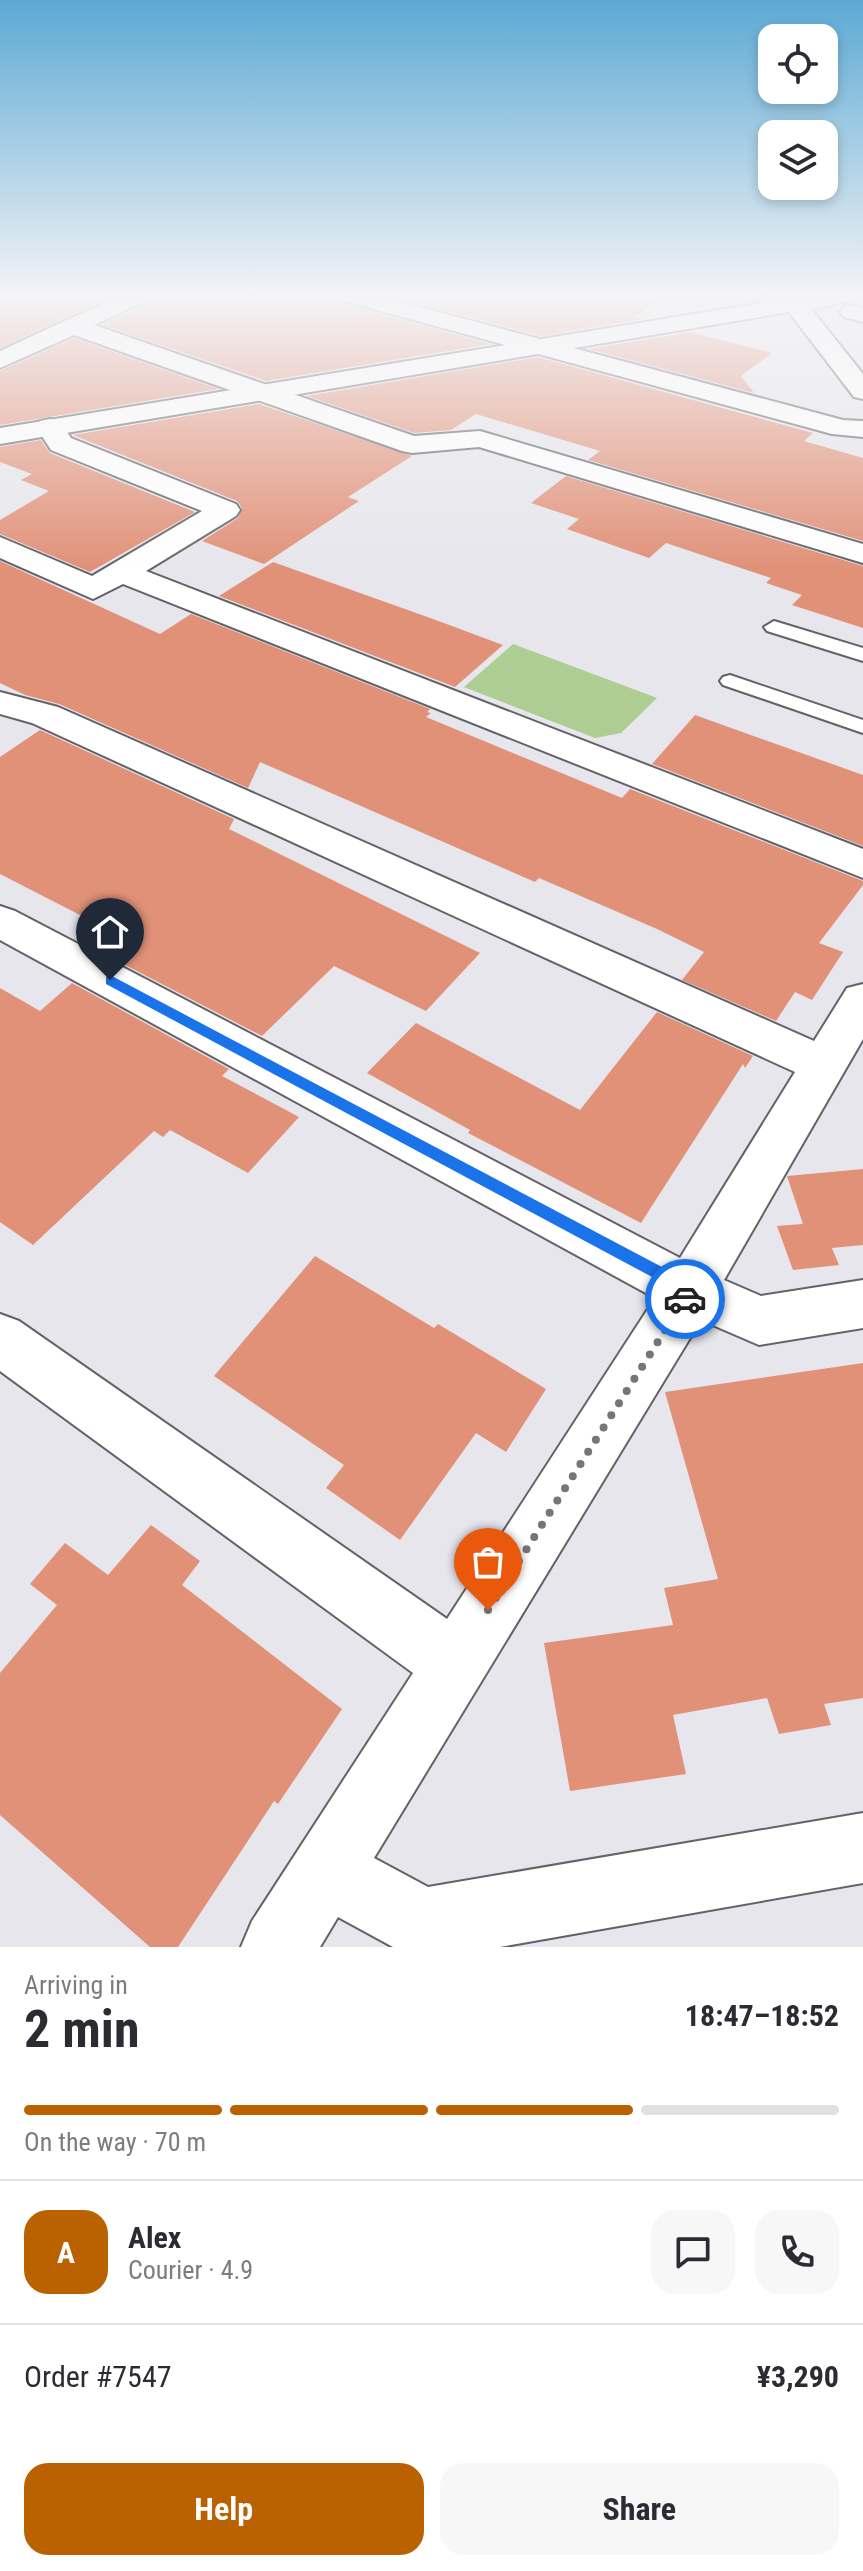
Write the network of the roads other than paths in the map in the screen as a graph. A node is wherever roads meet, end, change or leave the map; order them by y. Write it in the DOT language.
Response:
graph roads {
  1 [pos="251,387"];
  2 [pos="297,387"];
  3 [pos="687,387"];
  4 [pos="266,392"];
  5 [pos="50,427"];
  6 [pos="863,429"];
  7 [pos="0,436"];
  8 [pos="0,546"];
  9 [pos="863,554"];
  10 [pos="123,573"];
  11 [pos="774,627"];
  12 [pos="863,655"];
  13 [pos="730,681"];
  14 [pos="0,703"];
  15 [pos="863,727"];
  16 [pos="863,864"];
  17 [pos="0,921"];
  18 [pos="863,1000"];
  19 [pos="823,1065"];
  20 [pos="690,1290"];
  21 [pos="863,1304"];
  22 [pos="0,1339"];
  23 [pos="454,1663"];
  24 [pos="863,1848"];
  25 [pos="327,1872"];
  26 [pos="278,1947"];
  1 -- 4 [label="street"];
  2 -- 4 [label="street"];
  3 -- 6 [label="street"];
  4 -- 5 [label="street"];
  4 -- 9 [label="street"];
  5 -- 7 [label="street"];
  5 -- 10 [label="street"];
  8 -- 10 [label="street"];
  10 -- 16 [label="street"];
  11 -- 12 [label="lane"];
  13 -- 15 [label="lane"];
  14 -- 19 [label="street"];
  17 -- 20 [label="street"];
  18 -- 19 [label="street"];
  19 -- 20 [label="street"];
  20 -- 21 [label="street"];
  20 -- 23 [label="street"];
  22 -- 23 [label="street"];
  23 -- 25 [label="street"];
  24 -- 25 [label="street"];
  25 -- 26 [label="street"];
}
